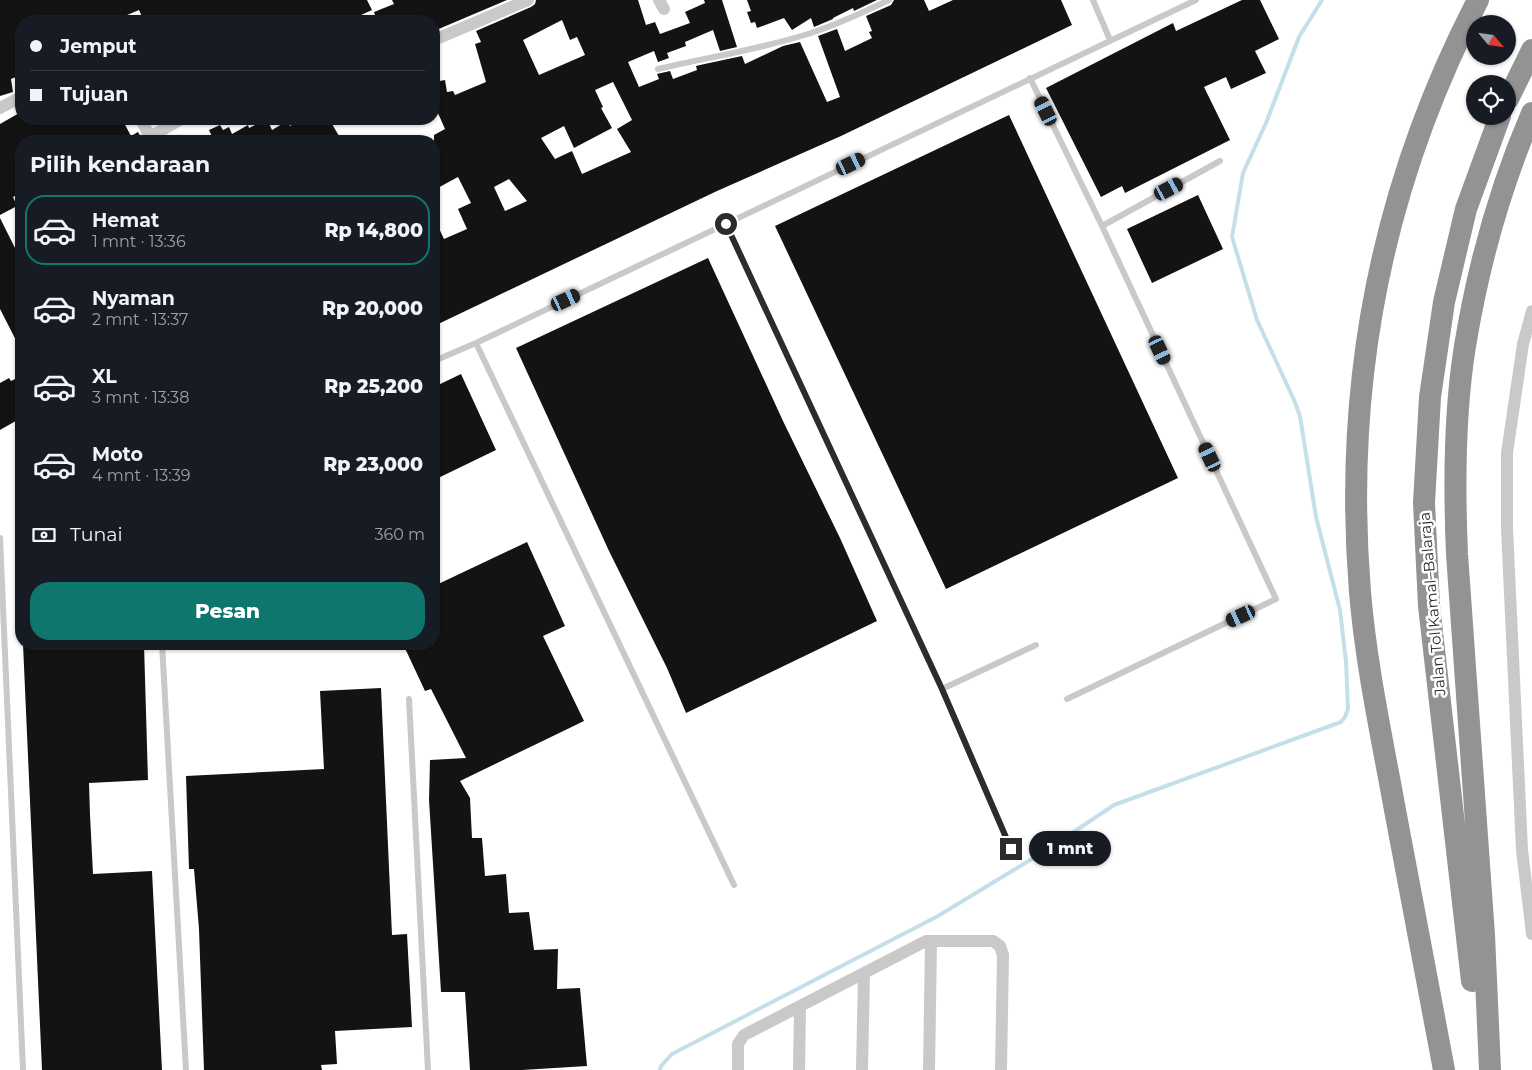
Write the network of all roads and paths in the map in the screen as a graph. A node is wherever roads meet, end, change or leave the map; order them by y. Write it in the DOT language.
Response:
graph roads {
  1 [pos="528,0"];
  2 [pos="889,0"];
  3 [pos="1093,0"];
  4 [pos="1196,0"];
  5 [pos="1478,0"];
  6 [pos="440,37"];
  7 [pos="1110,40"];
  8 [pos="1532,50"];
  9 [pos="658,69"];
  10 [pos="1030,78"];
  11 [pos="1516,83"];
  12 [pos="15,100"];
  13 [pos="0,108"];
  14 [pos="1532,114"];
  15 [pos="172,125"];
  16 [pos="1497,125"];
  17 [pos="157,135"];
  18 [pos="1220,161"];
  19 [pos="726,224"];
  20 [pos="1102,226"];
  21 [pos="1532,311"];
  22 [pos="476,343"];
  23 [pos="440,358"];
  24 [pos="0,538"];
  25 [pos="1036,645"];
  26 [pos="162,650"];
  27 [pos="942,689"];
  28 [pos="409,699"];
  29 [pos="1067,699"];
  30 [pos="1011,849"];
  31 [pos="734,885"];
  32 [pos="1532,934"];
  33 [pos="931,941"];
  34 [pos="864,973"];
  35 [pos="800,1006"];
  36 [pos="23,1070"];
  37 [pos="186,1070"];
  38 [pos="428,1070"];
  39 [pos="738,1070"];
  40 [pos="799,1070"];
  41 [pos="862,1070"];
  42 [pos="929,1070"];
  43 [pos="1001,1070"];
  44 [pos="1444,1070"];
  45 [pos="1482,1070"];
  46 [pos="1490,1070"];
  1 -- 6 [label="street"];
  2 -- 9 [label="lane"];
  3 -- 7 [label="lane"];
  4 -- 7 [label="lane"];
  5 -- 44 [label="highway"];
  7 -- 10 [label="lane"];
  8 -- 11 [label="highway"];
  10 -- 19 [label="lane"];
  10 -- 20 [label="lane"];
  12 -- 13 [label="street"];
  14 -- 46 [label="highway"];
  15 -- 17 [label="street"];
  16 -- 45 [label="highway, Jalan Tol Kamal–Balaraja"];
  18 -- 20 [label="lane"];
  19 -- 22 [label="lane"];
  19 -- 27 [label="lane"];
  20 -- 29 [label="lane"];
  21 -- 32 [label="street"];
  22 -- 23 [label="lane"];
  22 -- 31 [label="lane"];
  24 -- 36 [label="lane"];
  25 -- 27 [label="lane"];
  26 -- 37 [label="lane"];
  27 -- 30 [label="lane"];
  28 -- 38 [label="lane"];
  33 -- 34 [label="street"];
  33 -- 42 [label="street"];
  33 -- 43 [label="street"];
  34 -- 35 [label="street"];
  34 -- 41 [label="street"];
  35 -- 39 [label="street"];
  35 -- 40 [label="street"];
}
